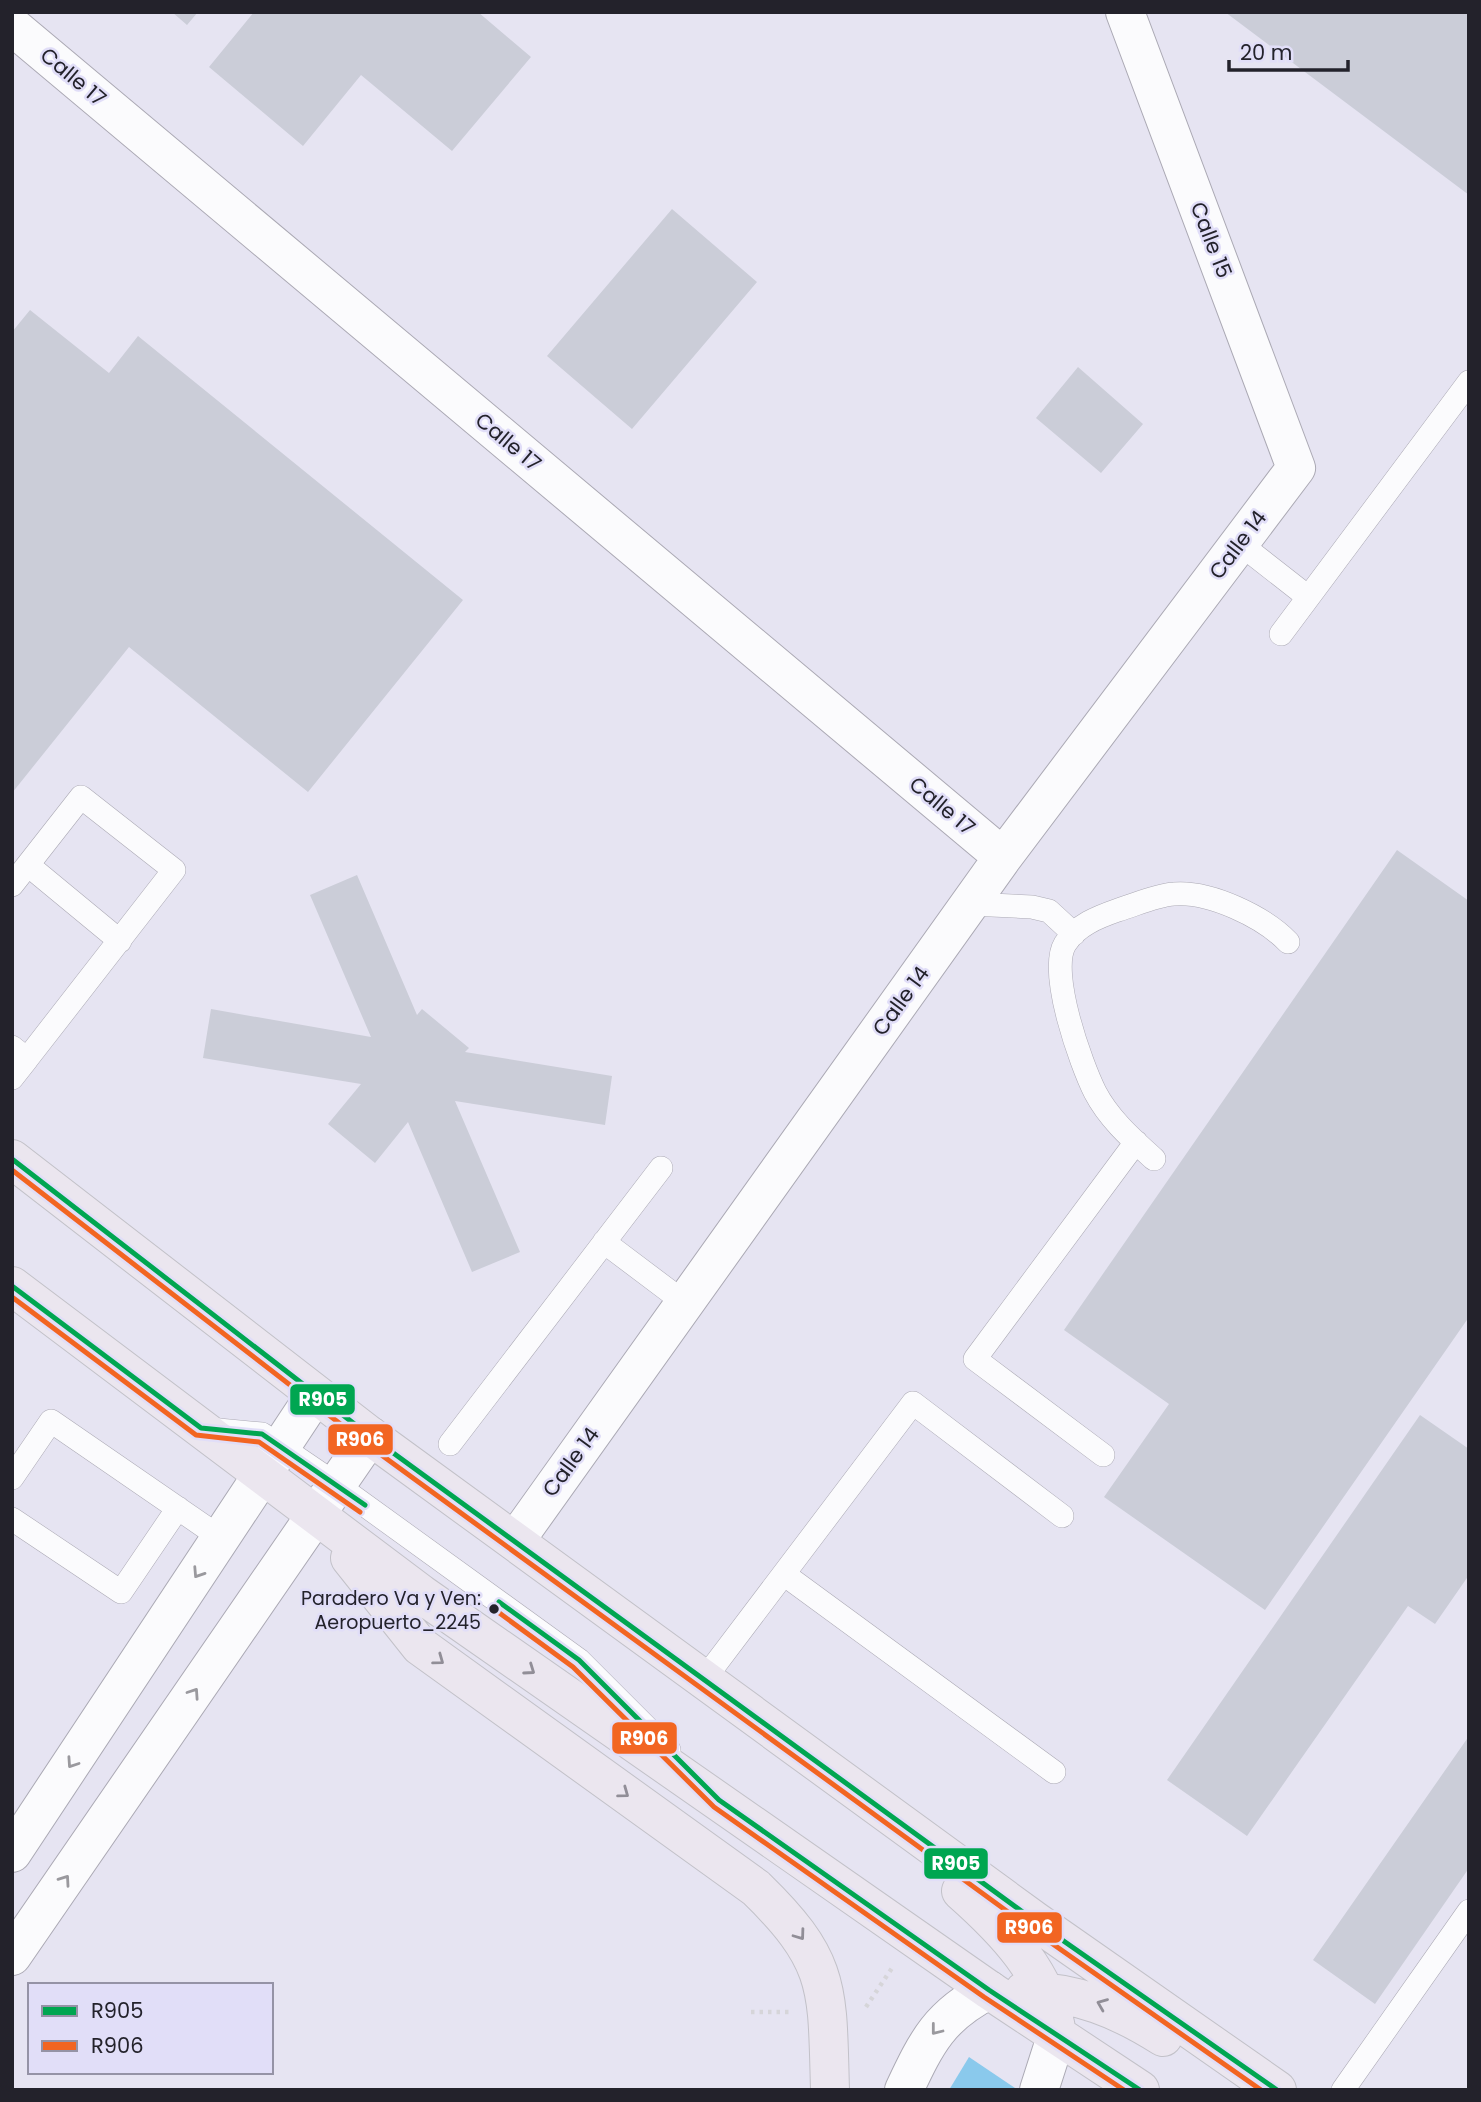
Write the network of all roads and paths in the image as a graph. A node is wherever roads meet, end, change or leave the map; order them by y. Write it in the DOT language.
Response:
graph roads {
  1 [pos="1125,12"];
  2 [pos="12,26"];
  3 [pos="1469,382"];
  4 [pos="1296,468"];
  5 [pos="1239,543"];
  6 [pos="1308,597"];
  7 [pos="1281,634"];
  8 [pos="1003,858"];
  9 [pos="28,864"];
  10 [pos="12,885"];
  11 [pos="970,904"];
  12 [pos="1074,934"];
  13 [pos="120,941"];
  14 [pos="1288,942"];
  15 [pos="20,1053"];
  16 [pos="12,1078"];
  17 [pos="1136,1142"];
  18 [pos="12,1159"];
  19 [pos="1154,1159"];
  20 [pos="661,1168"];
  21 [pos="604,1242"];
  22 [pos="12,1286"];
  23 [pos="685,1303"];
  24 [pos="315,1395"];
  25 [pos="370,1436"];
  26 [pos="450,1444"];
  27 [pos="1102,1455"];
  28 [pos="271,1460"];
  29 [pos="12,1478"];
  30 [pos="326,1500"];
  31 [pos="178,1508"];
  32 [pos="1062,1516"];
  33 [pos="12,1519"];
  34 [pos="221,1538"];
  35 [pos="515,1541"];
  36 [pos="785,1575"];
  37 [pos="705,1678"];
  38 [pos="101,1720"];
  39 [pos="803,1750"];
  40 [pos="152,1754"];
  41 [pos="1054,1772"];
  42 [pos="12,1853"];
  43 [pos="1469,1911"];
  44 [pos="24,1913"];
  45 [pos="12,1956"];
  46 [pos="900,1958"];
  47 [pos="989,1990"];
  48 [pos="1045,1992"];
  49 [pos="751,2012"];
  50 [pos="792,2012"];
  51 [pos="862,2014"];
  52 [pos="1057,2034"];
  53 [pos="830,2090"];
  54 [pos="904,2090"];
  55 [pos="1039,2090"];
  56 [pos="1140,2090"];
  57 [pos="1244,2090"];
  58 [pos="1277,2090"];
  59 [pos="1343,2090"];
  1 -- 4 [label="street, Calle 15"];
  2 -- 8 [label="street, Calle 17"];
  3 -- 6 [label="lane"];
  4 -- 5 [label="street, Calle 14"];
  5 -- 6 [label="lane"];
  5 -- 8 [label="street, Calle 14"];
  6 -- 7 [label="lane"];
  8 -- 11 [label="street, Calle 14"];
  9 -- 10 [label="lane"];
  9 -- 13 [label="lane"];
  9 -- 13 [label="lane"];
  11 -- 12 [label="lane"];
  11 -- 23 [label="street, Calle 14"];
  12 -- 14 [label="lane"];
  12 -- 17 [label="lane"];
  13 -- 15 [label="lane"];
  15 -- 16 [label="lane"];
  17 -- 19 [label="lane"];
  17 -- 27 [label="lane"];
  18 -- 24 [label="main road"];
  20 -- 21 [label="lane"];
  21 -- 23 [label="lane"];
  21 -- 26 [label="lane"];
  22 -- 28 [label="main road"];
  23 -- 35 [label="street, Calle 14"];
  24 -- 25 [label="main road"];
  24 -- 28 [label="street"];
  25 -- 30 [label="street"];
  25 -- 35 [label="main road"];
  28 -- 30 [label="main road"];
  28 -- 34 [label="street"];
  29 -- 31 [label="lane"];
  40 -- 30 [label="street, one-way"];
  30 -- 47 [label="main road"];
  30 -- 53 [label="main road, one-way"];
  31 -- 33 [label="lane"];
  31 -- 34 [label="lane"];
  32 -- 36 [label="lane"];
  34 -- 38 [label="street, one-way"];
  35 -- 37 [label="main road"];
  36 -- 37 [label="lane"];
  36 -- 41 [label="lane"];
  37 -- 39 [label="main road"];
  38 -- 40 [label="street"];
  38 -- 42 [label="street, one-way"];
  39 -- 48 [label="main road"];
  39 -- 58 [label="main road"];
  44 -- 40 [label="street, one-way"];
  43 -- 59 [label="lane"];
  44 -- 45 [label="street"];
  46 -- 51 [label="path"];
  47 -- 48 [label="main road"];
  47 -- 52 [label="main road"];
  47 -- 54 [label="street, one-way"];
  48 -- 52 [label="main road"];
  57 -- 48 [label="main road, one-way"];
  49 -- 50 [label="path"];
  52 -- 55 [label="street"];
  52 -- 56 [label="main road"];
}
